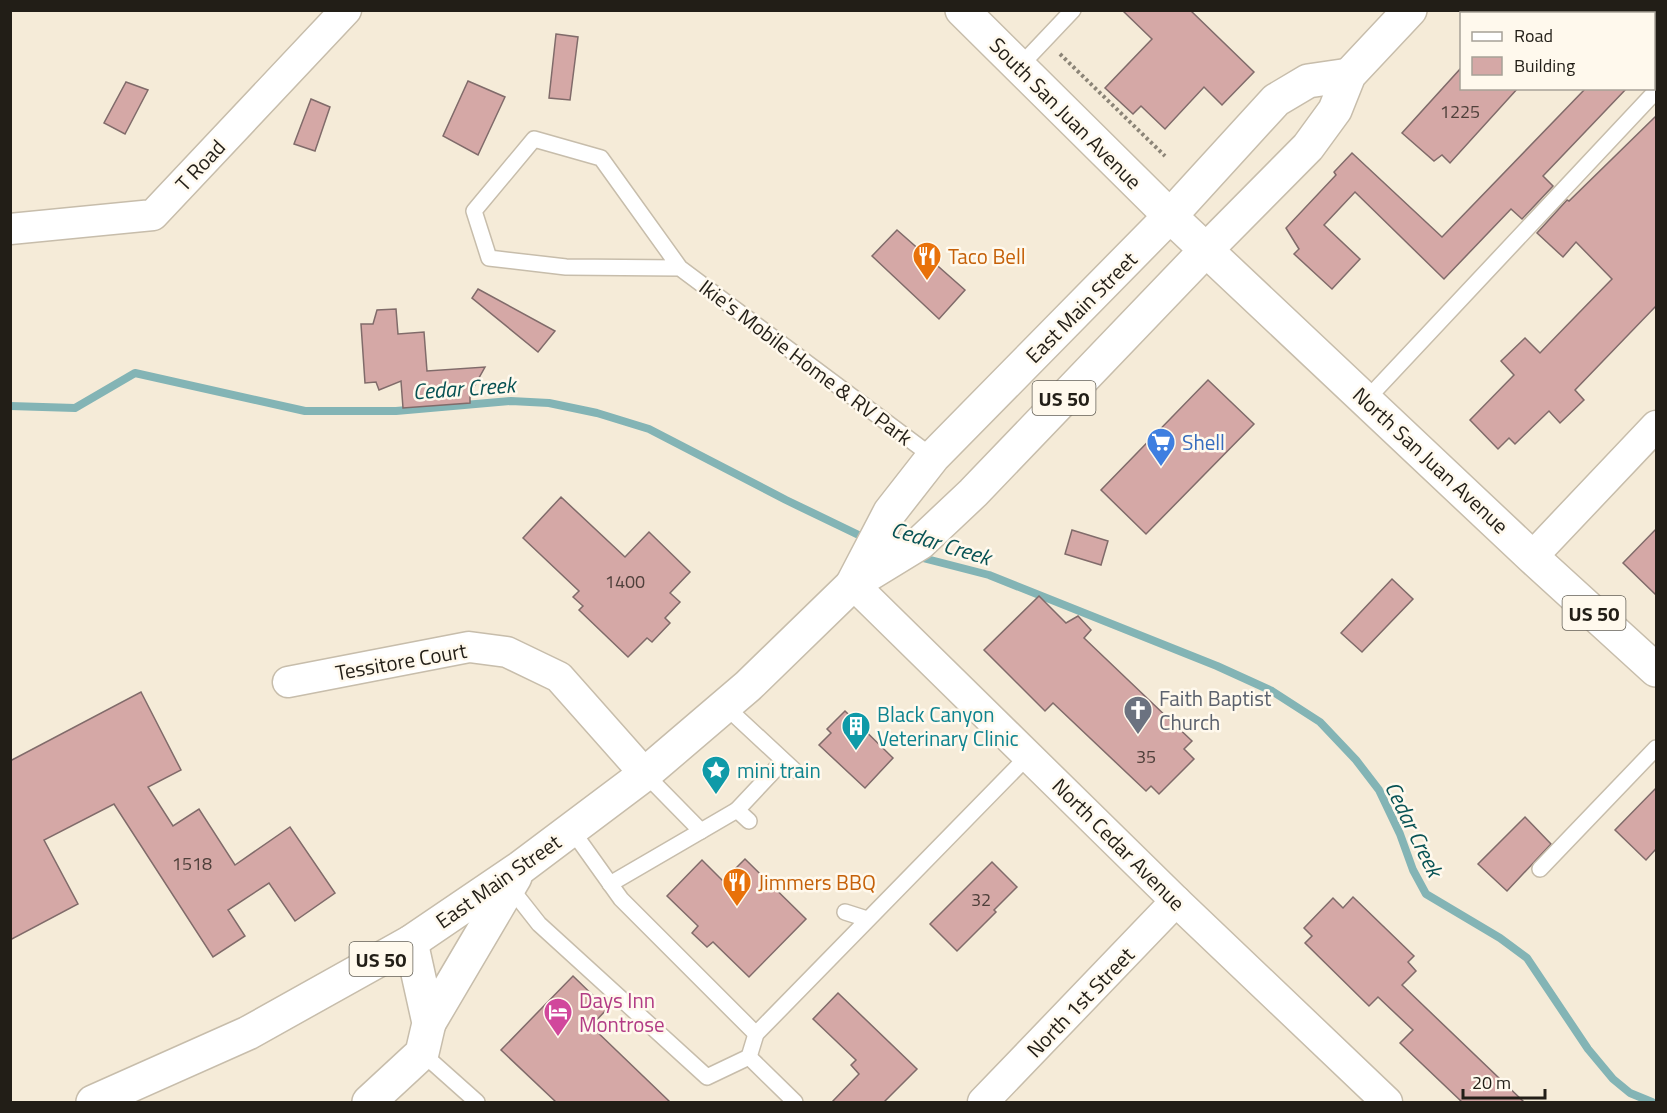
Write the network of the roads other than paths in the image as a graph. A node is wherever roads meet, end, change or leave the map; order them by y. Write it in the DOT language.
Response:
graph roads {
  1 [pos="346,10"];
  2 [pos="962,10"];
  3 [pos="1073,10"];
  4 [pos="1410,10"];
  5 [pos="1019,67"];
  6 [pos="1348,75"];
  7 [pos="1656,91"];
  8 [pos="1170,216"];
  9 [pos="10,229"];
  10 [pos="1206,250"];
  11 [pos="680,268"];
  12 [pos="1367,399"];
  13 [pos="1656,426"];
  14 [pos="933,457"];
  15 [pos="1532,556"];
  16 [pos="853,584"];
  17 [pos="1656,670"];
  18 [pos="288,682"];
  19 [pos="725,706"];
  20 [pos="1656,748"];
  21 [pos="1029,755"];
  22 [pos="645,774"];
  23 [pos="571,829"];
  24 [pos="701,831"];
  25 [pos="1540,869"];
  26 [pos="889,876"];
  27 [pos="515,877"];
  28 [pos="610,884"];
  29 [pos="893,893"];
  30 [pos="1176,901"];
  31 [pos="846,912"];
  32 [pos="867,920"];
  33 [pos="411,942"];
  34 [pos="756,1034"];
  35 [pos="426,1038"];
  36 [pos="749,1057"];
  37 [pos="93,1102"];
  38 [pos="369,1102"];
  39 [pos="477,1102"];
  40 [pos="795,1102"];
  41 [pos="983,1102"];
  42 [pos="1387,1102"];
  1 -- 9 [label="street, T Road"];
  2 -- 5 [label="main road, South San Juan Avenue"];
  3 -- 5 [label="lane"];
  4 -- 6 [label="main road, East Main Street"];
  5 -- 8 [label="main road, South San Juan Avenue"];
  6 -- 8 [label="main road, East Main Street"];
  6 -- 10 [label="main road, East Main Street"];
  7 -- 12 [label="lane"];
  8 -- 10 [label="main road, US 50"];
  8 -- 14 [label="main road, East Main Street / US 50"];
  10 -- 12 [label="main road, North San Juan Avenue / US 50"];
  10 -- 16 [label="main road, East Main Street / US 50"];
  11 -- 11 [label="lane, Ikie's Mobile Home & RV Park"];
  11 -- 14 [label="lane, Ikie's Mobile Home & RV Park"];
  12 -- 15 [label="main road, North San Juan Avenue / US 50"];
  13 -- 15 [label="street"];
  14 -- 16 [label="main road, East Main Street / US 50"];
  15 -- 17 [label="main road, North San Juan Avenue / US 50"];
  16 -- 19 [label="main road, East Main Street / US 50"];
  16 -- 21 [label="street, North Cedar Avenue"];
  18 -- 22 [label="street, Tessitore Court"];
  19 -- 22 [label="main road, East Main Street / US 50"];
  19 -- 24 [label="lane"];
  20 -- 25 [label="lane"];
  21 -- 29 [label="lane"];
  21 -- 30 [label="street, North Cedar Avenue"];
  22 -- 23 [label="main road, East Main Street / US 50"];
  22 -- 24 [label="lane"];
  23 -- 27 [label="main road, East Main Street / US 50"];
  23 -- 28 [label="lane"];
  24 -- 28 [label="lane"];
  26 -- 29 [label="lane"];
  27 -- 33 [label="main road, East Main Street / US 50"];
  27 -- 35 [label="main road"];
  27 -- 36 [label="lane"];
  28 -- 34 [label="lane"];
  29 -- 32 [label="lane"];
  30 -- 41 [label="street, North 1st Street"];
  30 -- 42 [label="street, North Cedar Avenue"];
  31 -- 32 [label="lane"];
  32 -- 34 [label="lane"];
  33 -- 35 [label="main road"];
  33 -- 37 [label="main road, East Main Street / US 50"];
  34 -- 36 [label="lane"];
  35 -- 38 [label="main road"];
  35 -- 39 [label="lane"];
  36 -- 40 [label="lane"];
}
